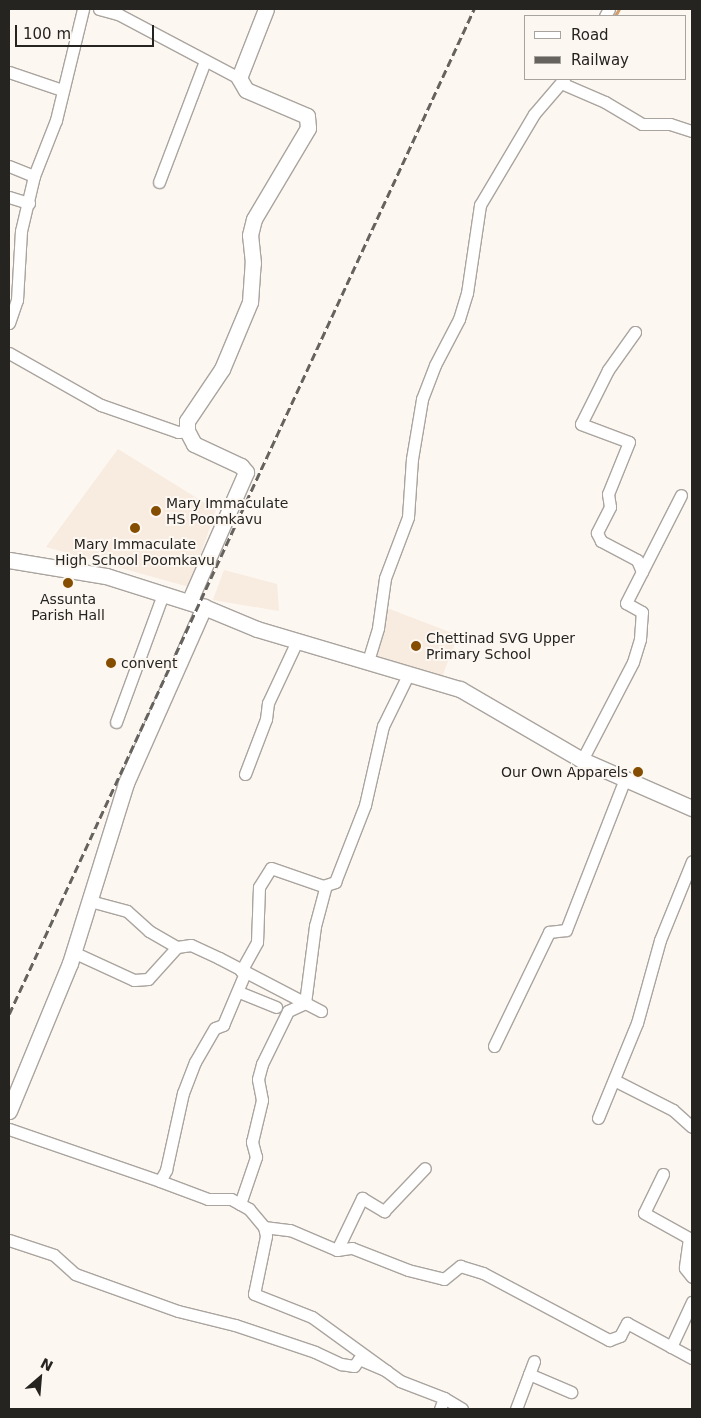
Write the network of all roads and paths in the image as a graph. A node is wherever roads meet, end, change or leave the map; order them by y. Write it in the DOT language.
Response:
graph roads {
  1 [pos="84,9"];
  2 [pos="98,9"];
  3 [pos="266,9"];
  4 [pos="205,61"];
  5 [pos="9,72"];
  6 [pos="239,78"];
  7 [pos="562,81"];
  8 [pos="62,90"];
  9 [pos="692,131"];
  10 [pos="9,166"];
  11 [pos="34,176"];
  12 [pos="159,182"];
  13 [pos="9,197"];
  14 [pos="30,203"];
  15 [pos="9,323"];
  16 [pos="635,332"];
  17 [pos="9,353"];
  18 [pos="187,431"];
  19 [pos="681,496"];
  20 [pos="9,560"];
  21 [pos="642,572"];
  22 [pos="163,594"];
  23 [pos="197,604"];
  24 [pos="297,641"];
  25 [pos="368,661"];
  26 [pos="408,675"];
  27 [pos="116,722"];
  28 [pos="582,760"];
  29 [pos="245,774"];
  30 [pos="625,778"];
  31 [pos="692,808"];
  32 [pos="692,861"];
  33 [pos="326,885"];
  34 [pos="90,901"];
  35 [pos="177,947"];
  36 [pos="74,952"];
  37 [pos="243,972"];
  38 [pos="239,992"];
  39 [pos="305,1003"];
  40 [pos="276,1007"];
  41 [pos="321,1011"];
  42 [pos="494,1046"];
  43 [pos="614,1080"];
  44 [pos="9,1111"];
  45 [pos="598,1118"];
  46 [pos="692,1127"];
  47 [pos="9,1129"];
  48 [pos="425,1168"];
  49 [pos="663,1174"];
  50 [pos="160,1181"];
  51 [pos="240,1204"];
  52 [pos="264,1227"];
  53 [pos="9,1240"];
  54 [pos="337,1250"];
  55 [pos="692,1276"];
  56 [pos="692,1302"];
  57 [pos="671,1347"];
  58 [pos="692,1358"];
  59 [pos="534,1361"];
  60 [pos="387,1371"];
  61 [pos="529,1374"];
  62 [pos="571,1392"];
  63 [pos="442,1404"];
  64 [pos="462,1409"];
  65 [pos="516,1409"];
  1 -- 8 [label="street"];
  2 -- 4 [label="street"];
  3 -- 6 [label="street"];
  4 -- 6 [label="street"];
  4 -- 12 [label="street"];
  5 -- 8 [label="street"];
  6 -- 18 [label="street"];
  7 -- 9 [label="street"];
  7 -- 25 [label="street"];
  8 -- 11 [label="street"];
  10 -- 11 [label="street"];
  11 -- 14 [label="street"];
  13 -- 14 [label="street"];
  14 -- 15 [label="street"];
  16 -- 21 [label="street"];
  17 -- 18 [label="street"];
  18 -- 23 [label="street"];
  19 -- 21 [label="street"];
  20 -- 22 [label="street"];
  21 -- 28 [label="street"];
  22 -- 23 [label="street"];
  22 -- 27 [label="street"];
  23 -- 24 [label="street"];
  23 -- 34 [label="street"];
  24 -- 25 [label="street"];
  24 -- 29 [label="street"];
  25 -- 26 [label="street"];
  26 -- 28 [label="street"];
  26 -- 33 [label="street"];
  28 -- 30 [label="street"];
  30 -- 31 [label="street"];
  30 -- 42 [label="street"];
  32 -- 43 [label="street"];
  33 -- 37 [label="street"];
  33 -- 39 [label="street"];
  34 -- 35 [label="street"];
  34 -- 36 [label="street"];
  35 -- 36 [label="street"];
  35 -- 37 [label="street"];
  36 -- 44 [label="street"];
  37 -- 38 [label="street"];
  37 -- 39 [label="street"];
  38 -- 40 [label="street"];
  38 -- 50 [label="street"];
  39 -- 41 [label="street"];
  39 -- 51 [label="street"];
  43 -- 45 [label="street"];
  43 -- 46 [label="street"];
  47 -- 50 [label="street"];
  48 -- 54 [label="street"];
  49 -- 55 [label="street"];
  50 -- 51 [label="street"];
  51 -- 52 [label="street"];
  52 -- 54 [label="street"];
  52 -- 60 [label="street"];
  53 -- 60 [label="street"];
  54 -- 57 [label="street"];
  56 -- 57 [label="street"];
  57 -- 58 [label="street"];
  59 -- 61 [label="street"];
  60 -- 63 [label="street"];
  61 -- 62 [label="street"];
  61 -- 65 [label="street"];
  63 -- 64 [label="street"];
}
